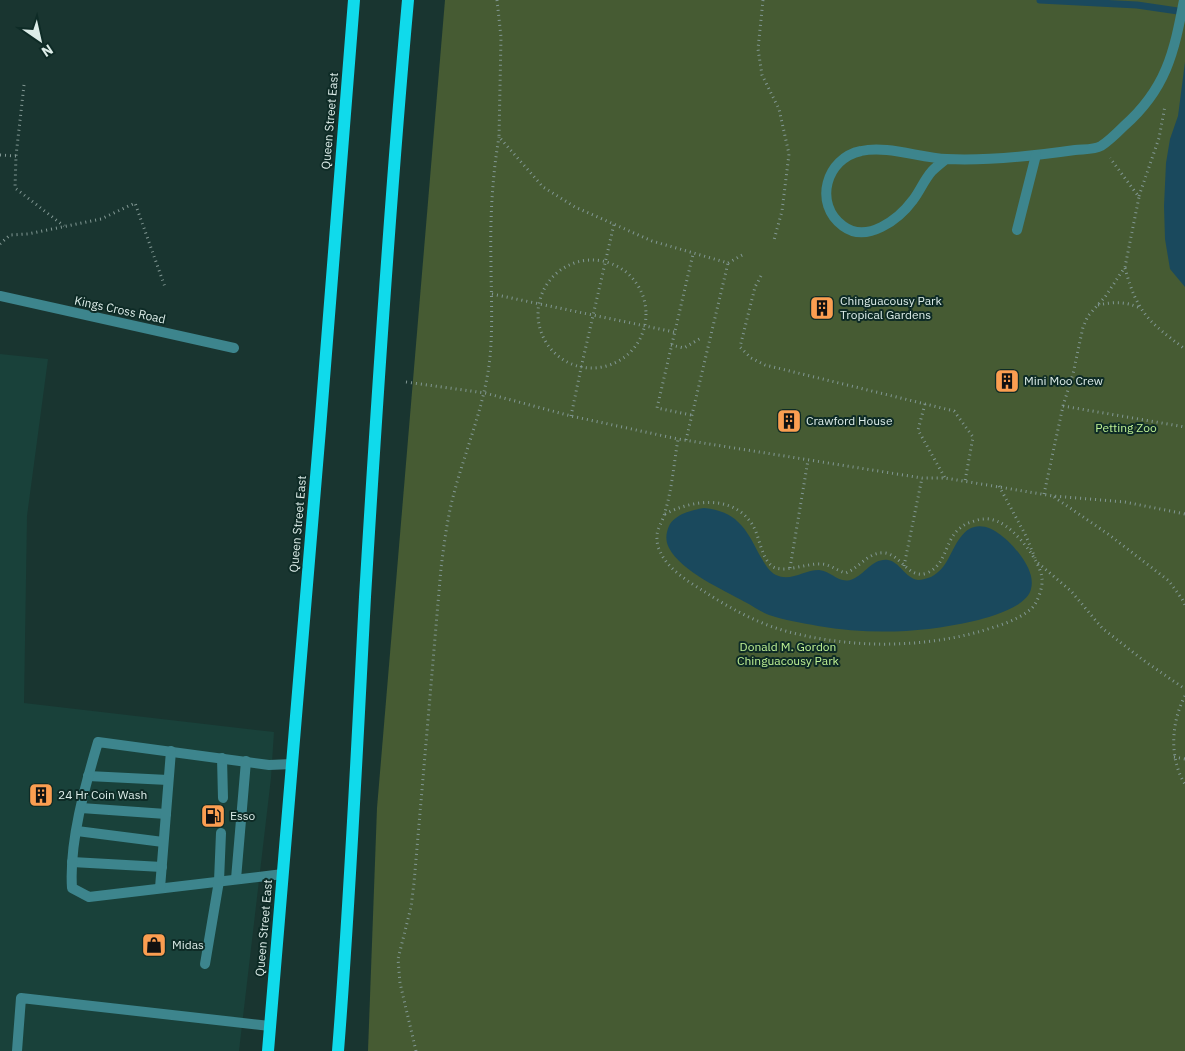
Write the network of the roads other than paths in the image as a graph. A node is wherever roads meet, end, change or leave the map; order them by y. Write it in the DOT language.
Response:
graph roads {
  1 [pos="354,0"];
  2 [pos="408,0"];
  3 [pos="1184,0"];
  4 [pos="1036,155"];
  5 [pos="946,159"];
  6 [pos="1017,230"];
  7 [pos="0,296"];
  8 [pos="234,348"];
  9 [pos="171,751"];
  10 [pos="222,758"];
  11 [pos="246,761"];
  12 [pos="292,764"];
  13 [pos="88,776"];
  14 [pos="168,780"];
  15 [pos="223,798"];
  16 [pos="80,808"];
  17 [pos="166,814"];
  18 [pos="77,831"];
  19 [pos="221,833"];
  20 [pos="163,842"];
  21 [pos="72,862"];
  22 [pos="162,867"];
  23 [pos="283,874"];
  24 [pos="236,879"];
  25 [pos="219,881"];
  26 [pos="160,888"];
  27 [pos="205,964"];
  28 [pos="270,1026"];
  29 [pos="17,1051"];
  30 [pos="268,1051"];
  31 [pos="338,1051"];
  1 -- 12 [label="main road, Queen Street East"];
  2 -- 31 [label="main road"];
  3 -- 4 [label="street"];
  4 -- 5 [label="street"];
  4 -- 6 [label="street"];
  5 -- 5 [label="street"];
  7 -- 8 [label="street, Kings Cross Road"];
  9 -- 10 [label="street"];
  9 -- 13 [label="street"];
  9 -- 14 [label="street"];
  10 -- 11 [label="street"];
  10 -- 15 [label="street"];
  11 -- 12 [label="street"];
  11 -- 24 [label="street"];
  12 -- 23 [label="main road, Queen Street East"];
  13 -- 14 [label="street"];
  13 -- 16 [label="street"];
  14 -- 17 [label="street"];
  16 -- 17 [label="street"];
  16 -- 18 [label="street"];
  17 -- 20 [label="street"];
  18 -- 20 [label="street"];
  18 -- 21 [label="street"];
  19 -- 25 [label="street"];
  20 -- 22 [label="street"];
  21 -- 22 [label="street"];
  21 -- 26 [label="street"];
  22 -- 26 [label="street"];
  23 -- 24 [label="street"];
  23 -- 28 [label="main road, Queen Street East"];
  24 -- 25 [label="street"];
  25 -- 26 [label="street"];
  25 -- 27 [label="street"];
  28 -- 29 [label="street"];
  28 -- 30 [label="main road, Queen Street East"];
}
